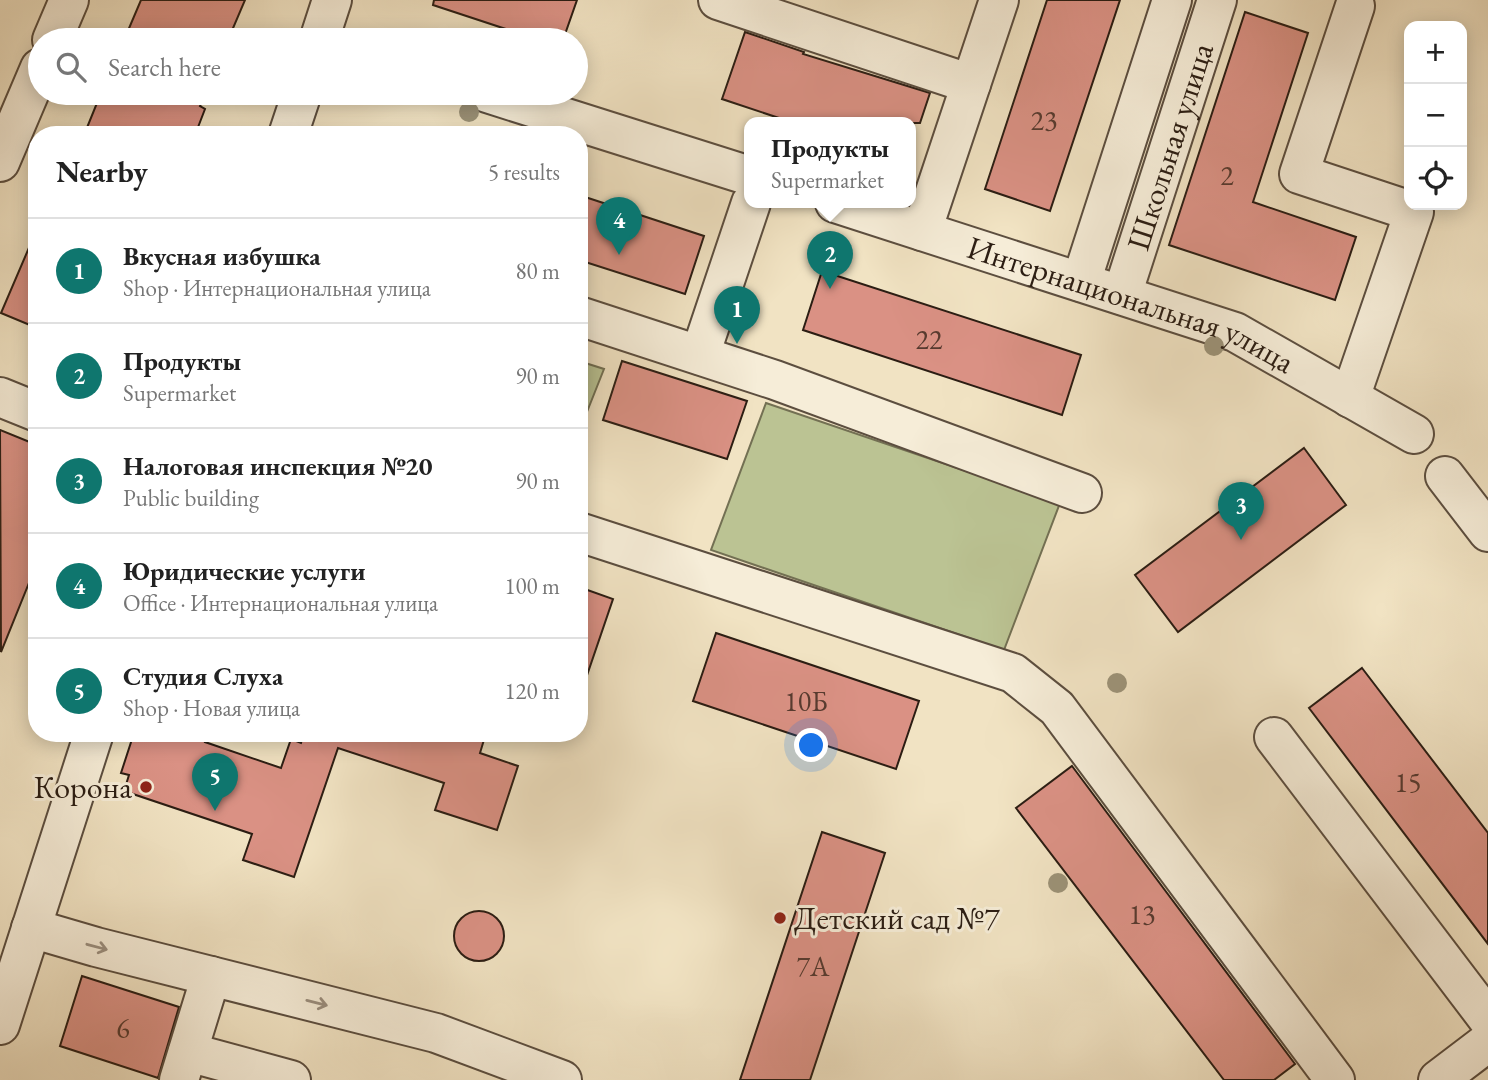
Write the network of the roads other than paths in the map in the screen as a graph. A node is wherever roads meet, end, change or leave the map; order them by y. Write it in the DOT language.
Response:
graph roads {
  1 [pos="69,0"];
  2 [pos="332,0"];
  3 [pos="718,0"];
  4 [pos="999,0"];
  5 [pos="1172,0"];
  6 [pos="1217,0"];
  7 [pos="1355,5"];
  8 [pos="57,28"];
  9 [pos="324,28"];
  10 [pos="971,84"];
  11 [pos="28,96"];
  12 [pos="298,105"];
  13 [pos="526,105"];
  14 [pos="291,126"];
  15 [pos="0,162"];
  16 [pos="744,174"];
  17 [pos="749,208"];
  18 [pos="851,208"];
  19 [pos="922,231"];
  20 [pos="1082,282"];
  21 [pos="1122,295"];
  22 [pos="588,319"];
  23 [pos="700,355"];
  24 [pos="0,397"];
  25 [pos="1350,398"];
  26 [pos="28,408"];
  27 [pos="1414,434"];
  28 [pos="1446,476"];
  29 [pos="1082,493"];
  30 [pos="1488,532"];
  31 [pos="588,536"];
  32 [pos="1274,737"];
  33 [pos="91,742"];
  34 [pos="31,928"];
  35 [pos="211,976"];
  36 [pos="6,982"];
  37 [pos="1488,1019"];
  38 [pos="0,1025"];
  39 [pos="1488,1041"];
  40 [pos="183,1066"];
  41 [pos="291,1080"];
  42 [pos="562,1080"];
  43 [pos="1335,1080"];
  44 [pos="1438,1080"];
  1 -- 8 [label="street"];
  2 -- 9 [label="street"];
  3 -- 10 [label="street"];
  4 -- 10 [label="street"];
  5 -- 20 [label="street, Школьная улица"];
  6 -- 21 [label="street, Школьная улица"];
  7 -- 25 [label="street"];
  10 -- 19 [label="street"];
  11 -- 15 [label="street"];
  12 -- 14 [label="street"];
  13 -- 16 [label="street"];
  17 -- 23 [label="street"];
  18 -- 19 [label="street, Интернациональная улица"];
  19 -- 20 [label="street, Интернациональная улица"];
  20 -- 21 [label="street, Интернациональная улица"];
  21 -- 25 [label="street, Интернациональная улица"];
  22 -- 23 [label="street"];
  23 -- 29 [label="street"];
  24 -- 26 [label="street"];
  25 -- 27 [label="street, Интернациональная улица"];
  28 -- 30 [label="street"];
  31 -- 43 [label="street"];
  32 -- 37 [label="street"];
  33 -- 34 [label="street"];
  34 -- 35 [label="street, one-way"];
  34 -- 36 [label="street"];
  35 -- 40 [label="street"];
  35 -- 42 [label="street, one-way"];
  36 -- 38 [label="street"];
  39 -- 44 [label="street"];
  40 -- 41 [label="street"];
}
